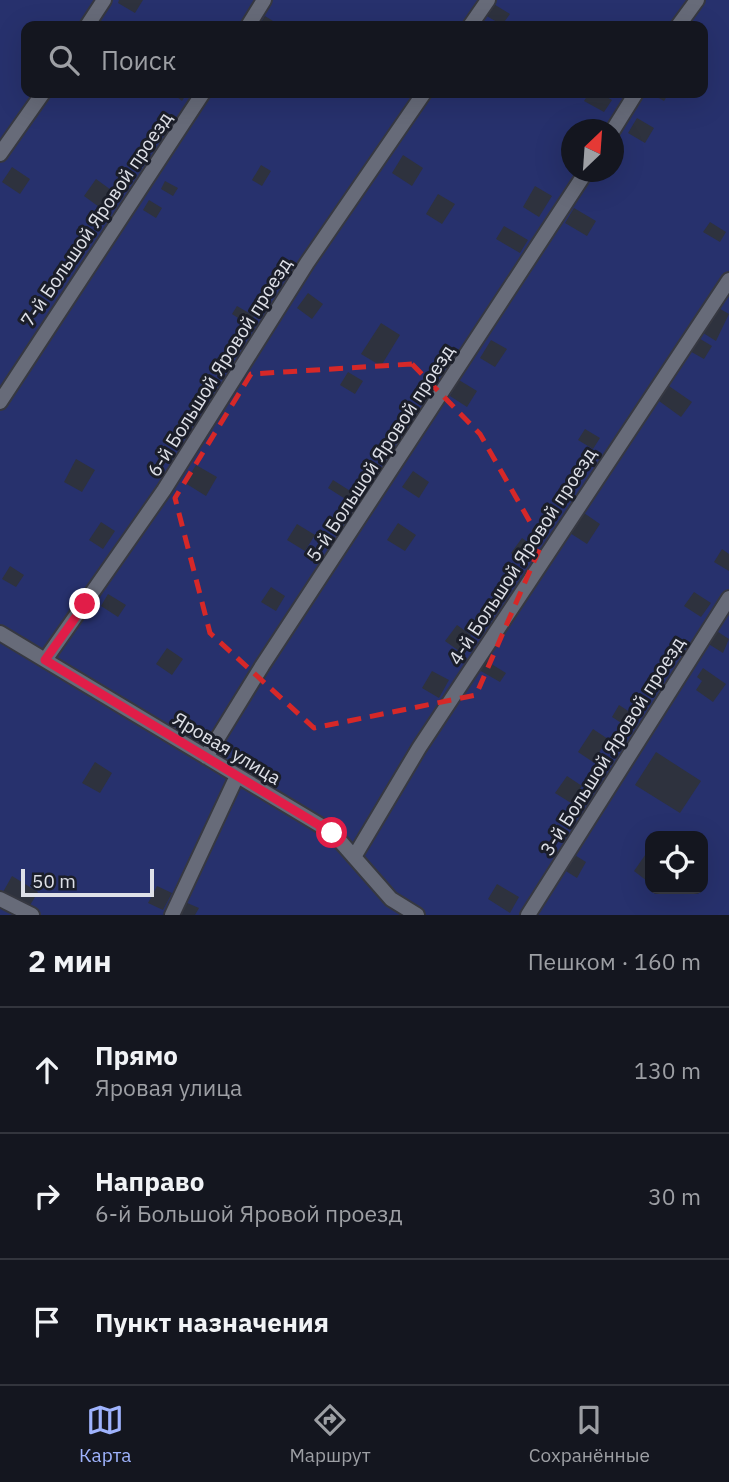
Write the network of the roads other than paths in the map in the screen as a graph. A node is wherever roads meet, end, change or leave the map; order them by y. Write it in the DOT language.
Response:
graph roads {
  1 [pos="104,0"];
  2 [pos="264,0"];
  3 [pos="488,0"];
  4 [pos="697,0"];
  5 [pos="90,21"];
  6 [pos="251,21"];
  7 [pos="473,21"];
  8 [pos="682,21"];
  9 [pos="39,98"];
  10 [pos="200,98"];
  11 [pos="421,98"];
  12 [pos="633,98"];
  13 [pos="620,119"];
  14 [pos="0,154"];
  15 [pos="579,182"];
  16 [pos="729,280"];
  17 [pos="0,402"];
  18 [pos="729,598"];
  19 [pos="0,634"];
  20 [pos="45,660"];
  21 [pos="206,757"];
  22 [pos="237,776"];
  23 [pos="354,857"];
  24 [pos="0,899"];
  25 [pos="33,915"];
  26 [pos="172,915"];
  27 [pos="417,915"];
  28 [pos="528,915"];
  1 -- 5 [label="street"];
  2 -- 6 [label="street"];
  3 -- 7 [label="street"];
  4 -- 8 [label="street"];
  9 -- 14 [label="street"];
  10 -- 17 [label="street, 7-й Большой Яровой проезд"];
  11 -- 20 [label="street, 6-й Большой Яровой проезд"];
  12 -- 13 [label="street"];
  15 -- 21 [label="street, 5-й Большой Яровой проезд"];
  16 -- 23 [label="street, 4-й Большой Яровой проезд"];
  18 -- 28 [label="street, 3-й Большой Яровой проезд"];
  19 -- 20 [label="street, Яровая улица"];
  20 -- 21 [label="street, Яровая улица"];
  21 -- 22 [label="street, Яровая улица"];
  22 -- 23 [label="street, Яровая улица"];
  22 -- 26 [label="street"];
  23 -- 27 [label="street, Яровая улица"];
  24 -- 25 [label="street"];
}
